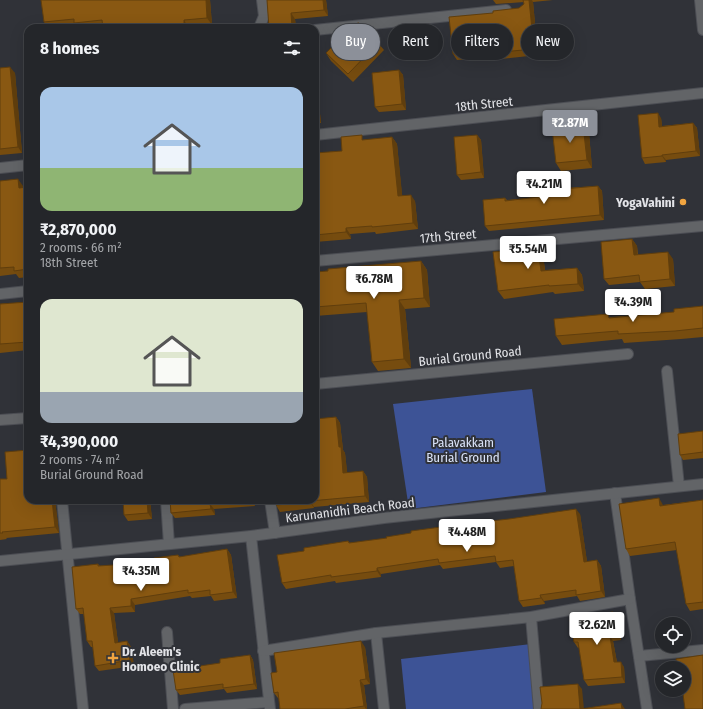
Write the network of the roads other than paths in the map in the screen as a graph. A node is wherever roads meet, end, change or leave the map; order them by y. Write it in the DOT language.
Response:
graph roads {
  1 [pos="262,0"];
  2 [pos="701,6"];
  3 [pos="515,9"];
  4 [pos="261,24"];
  5 [pos="319,30"];
  6 [pos="703,30"];
  7 [pos="703,93"];
  8 [pos="319,135"];
  9 [pos="24,165"];
  10 [pos="0,168"];
  11 [pos="703,226"];
  12 [pos="319,261"];
  13 [pos="24,291"];
  14 [pos="0,294"];
  15 [pos="628,354"];
  16 [pos="667,371"];
  17 [pos="319,384"];
  18 [pos="24,418"];
  19 [pos="0,420"];
  20 [pos="703,484"];
  21 [pos="679,486"];
  22 [pos="615,493"];
  23 [pos="62,504"];
  24 [pos="166,504"];
  25 [pos="271,504"];
  26 [pos="275,533"];
  27 [pos="251,536"];
  28 [pos="169,544"];
  29 [pos="67,553"];
  30 [pos="0,561"];
  31 [pos="630,598"];
  32 [pos="531,617"];
  33 [pos="167,632"];
  34 [pos="376,633"];
  35 [pos="703,650"];
  36 [pos="263,651"];
  37 [pos="639,656"];
  38 [pos="269,705"];
  39 [pos="83,709"];
  40 [pos="173,709"];
  41 [pos="185,709"];
  42 [pos="384,709"];
  43 [pos="539,709"];
  44 [pos="647,709"];
  1 -- 4 [label="street"];
  2 -- 6 [label="street"];
  3 -- 5 [label="street"];
  7 -- 8 [label="street, 18th Street"];
  9 -- 10 [label="street"];
  11 -- 12 [label="street, 17th Street"];
  13 -- 14 [label="street"];
  15 -- 17 [label="street, Burial Ground Road"];
  16 -- 21 [label="street"];
  18 -- 19 [label="street"];
  20 -- 21 [label="street, Karunanidhi Beach Road"];
  21 -- 22 [label="street, Karunanidhi Beach Road"];
  22 -- 26 [label="street, Karunanidhi Beach Road"];
  22 -- 31 [label="street"];
  23 -- 29 [label="street"];
  24 -- 28 [label="street"];
  25 -- 26 [label="street"];
  26 -- 27 [label="street, Karunanidhi Beach Road"];
  27 -- 28 [label="street, Karunanidhi Beach Road"];
  27 -- 36 [label="street"];
  28 -- 29 [label="street, Karunanidhi Beach Road"];
  29 -- 30 [label="street, Karunanidhi Beach Road"];
  29 -- 39 [label="street"];
  31 -- 32 [label="street"];
  31 -- 37 [label="street"];
  32 -- 34 [label="street"];
  32 -- 43 [label="street"];
  33 -- 40 [label="street"];
  34 -- 36 [label="street"];
  34 -- 42 [label="street"];
  35 -- 37 [label="street"];
  36 -- 38 [label="street"];
  37 -- 44 [label="street"];
  38 -- 41 [label="street"];
}
